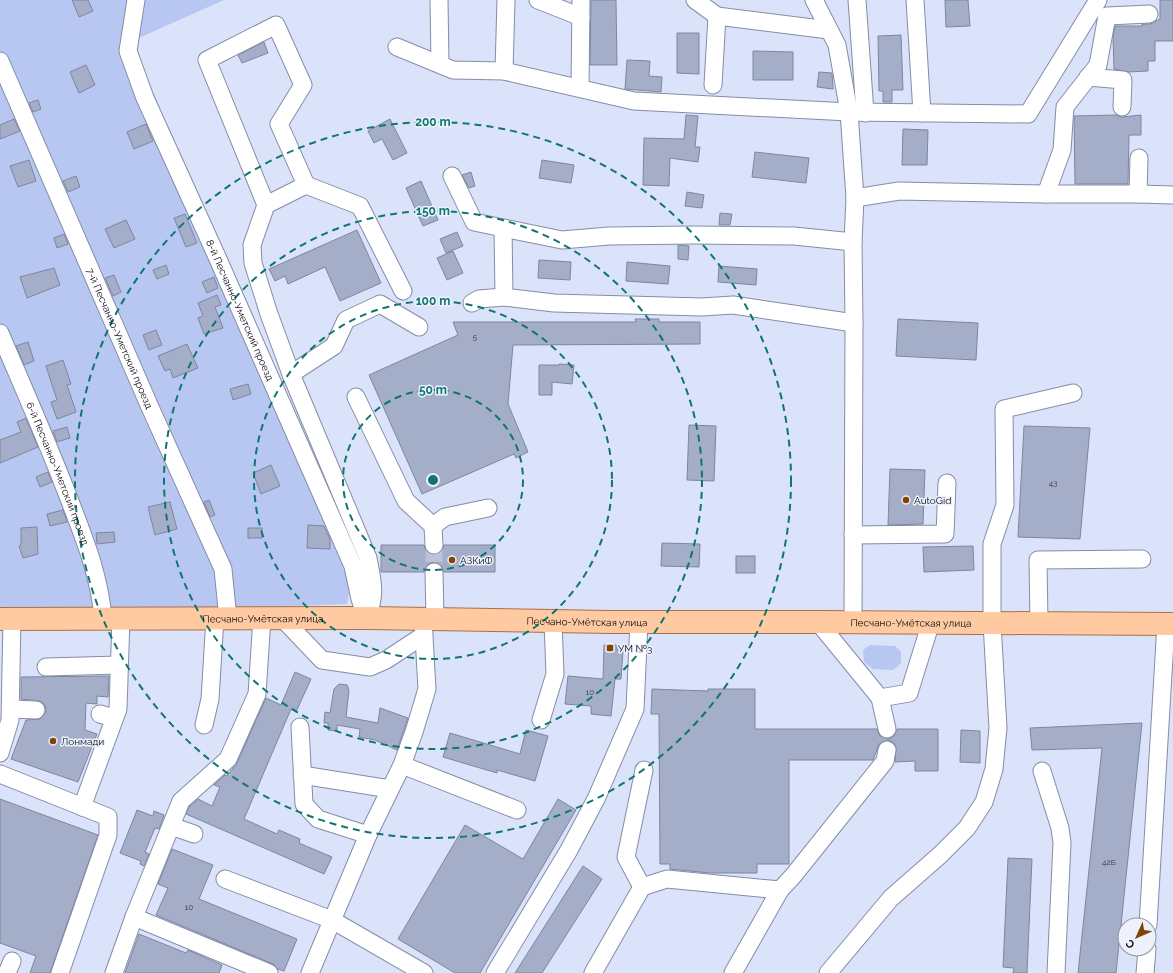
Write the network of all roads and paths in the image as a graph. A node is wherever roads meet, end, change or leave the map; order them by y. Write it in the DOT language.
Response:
graph roads {
  1 [pos="136,0"];
  2 [pos="439,0"];
  3 [pos="506,0"];
  4 [pos="538,0"];
  5 [pos="695,0"];
  6 [pos="814,0"];
  7 [pos="857,0"];
  8 [pos="915,0"];
  9 [pos="1098,0"];
  10 [pos="581,8"];
  11 [pos="1149,14"];
  12 [pos="717,16"];
  13 [pos="829,30"];
  14 [pos="397,47"];
  15 [pos="0,61"];
  16 [pos="440,64"];
  17 [pos="504,71"];
  18 [pos="1088,77"];
  19 [pos="713,85"];
  20 [pos="580,88"];
  21 [pos="1122,107"];
  22 [pos="857,112"];
  23 [pos="922,113"];
  24 [pos="1139,158"];
  25 [pos="452,176"];
  26 [pos="306,185"];
  27 [pos="1046,194"];
  28 [pos="1138,194"];
  29 [pos="1173,196"];
  30 [pos="855,198"];
  31 [pos="266,205"];
  32 [pos="503,228"];
  33 [pos="853,242"];
  34 [pos="403,291"];
  35 [pos="504,297"];
  36 [pos="472,303"];
  37 [pos="854,323"];
  38 [pos="418,327"];
  39 [pos="0,333"];
  40 [pos="291,374"];
  41 [pos="1073,394"];
  42 [pos="356,397"];
  43 [pos="948,483"];
  44 [pos="488,508"];
  45 [pos="433,526"];
  46 [pos="853,535"];
  47 [pos="434,545"];
  48 [pos="1142,560"];
  49 [pos="434,572"];
  50 [pos="112,618"];
  51 [pos="272,618"];
  52 [pos="367,618"];
  53 [pos="6,619"];
  54 [pos="222,619"];
  55 [pos="553,622"];
  56 [pos="639,622"];
  57 [pos="818,622"];
  58 [pos="853,622"];
  59 [pos="931,622"];
  60 [pos="992,623"];
  61 [pos="1039,623"];
  62 [pos="427,624"];
  63 [pos="1170,624"];
  64 [pos="6,663"];
  65 [pos="119,665"];
  66 [pos="46,667"];
  67 [pos="5,685"];
  68 [pos="880,698"];
  69 [pos="10,709"];
  70 [pos="36,710"];
  71 [pos="541,720"];
  72 [pos="204,725"];
  73 [pos="300,726"];
  74 [pos="887,729"];
  75 [pos="887,750"];
  76 [pos="0,753"];
  77 [pos="1166,755"];
  78 [pos="402,765"];
  79 [pos="644,770"];
  80 [pos="1042,771"];
  81 [pos="0,774"];
  82 [pos="302,775"];
  83 [pos="390,789"];
  84 [pos="82,807"];
  85 [pos="517,810"];
  86 [pos="171,826"];
  87 [pos="194,834"];
  88 [pos="368,835"];
  89 [pos="225,879"];
  90 [pos="642,887"];
  91 [pos="780,890"];
  92 [pos="134,917"];
  93 [pos="1149,917"];
  94 [pos="332,920"];
  95 [pos="1146,957"];
  96 [pos="60,973"];
  97 [pos="114,973"];
  98 [pos="269,973"];
  99 [pos="310,973"];
  100 [pos="424,973"];
  101 [pos="495,973"];
  102 [pos="593,973"];
  103 [pos="734,973"];
  104 [pos="828,973"];
  105 [pos="1056,973"];
  106 [pos="1145,973"];
  1 -- 52 [label="street, 8-й Песчанно-Уметский проезд"];
  2 -- 16 [label="street"];
  3 -- 17 [label="street"];
  4 -- 10 [label="street"];
  5 -- 12 [label="street"];
  6 -- 13 [label="street"];
  7 -- 22 [label="street"];
  8 -- 23 [label="street"];
  9 -- 23 [label="street"];
  10 -- 20 [label="street"];
  11 -- 18 [label="street"];
  12 -- 13 [label="street"];
  12 -- 19 [label="street"];
  13 -- 22 [label="street"];
  14 -- 16 [label="street"];
  15 -- 54 [label="street, 7-й Песчанно-Уметский проезд"];
  16 -- 17 [label="street"];
  17 -- 20 [label="street"];
  18 -- 21 [label="street"];
  18 -- 27 [label="street"];
  20 -- 22 [label="street"];
  22 -- 23 [label="street"];
  22 -- 30 [label="street"];
  24 -- 28 [label="street"];
  25 -- 32 [label="street"];
  26 -- 31 [label="street"];
  26 -- 31 [label="street"];
  26 -- 34 [label="street"];
  27 -- 28 [label="street"];
  27 -- 30 [label="street"];
  28 -- 29 [label="street"];
  30 -- 33 [label="street"];
  31 -- 40 [label="street"];
  32 -- 33 [label="street"];
  32 -- 35 [label="street"];
  33 -- 37 [label="street"];
  35 -- 36 [label="street"];
  35 -- 37 [label="street"];
  37 -- 46 [label="street"];
  38 -- 40 [label="street"];
  39 -- 50 [label="street, 6-й Песчанно-Уметский проезд"];
  40 -- 52 [label="street"];
  41 -- 60 [label="street"];
  42 -- 45 [label="street"];
  43 -- 46 [label="street"];
  44 -- 45 [label="street"];
  45 -- 47 [label="street"];
  46 -- 58 [label="street"];
  48 -- 61 [label="street"];
  49 -- 62 [label="street"];
  50 -- 53 [label="main road, Песчано-Умётская улица"];
  50 -- 54 [label="main road, Песчано-Умётская улица"];
  50 -- 65 [label="street, 6-й Песчанно-Уметский проезд"];
  51 -- 52 [label="main road, Песчано-Умётская улица"];
  51 -- 54 [label="main road, Песчано-Умётская улица"];
  51 -- 62 [label="street"];
  51 -- 86 [label="street"];
  52 -- 62 [label="main road, Песчано-Умётская улица"];
  53 -- 64 [label="street"];
  54 -- 72 [label="street, 7-й Песчанно-Уметский проезд"];
  55 -- 56 [label="main road, Песчано-Умётская улица"];
  55 -- 62 [label="main road, Песчано-Умётская улица"];
  55 -- 71 [label="street"];
  56 -- 57 [label="main road, Песчано-Умётская улица"];
  56 -- 101 [label="street"];
  57 -- 58 [label="main road, Песчано-Умётская улица"];
  57 -- 68 [label="street"];
  58 -- 59 [label="main road, Песчано-Умётская улица"];
  59 -- 60 [label="main road, Песчано-Умётская улица"];
  59 -- 68 [label="street"];
  60 -- 61 [label="main road, Песчано-Умётская улица"];
  60 -- 104 [label="street"];
  61 -- 63 [label="main road, Песчано-Умётская улица"];
  62 -- 78 [label="street"];
  63 -- 77 [label="street"];
  64 -- 67 [label="street"];
  65 -- 66 [label="street"];
  65 -- 84 [label="street, 6-й Песчанно-Уметский проезд"];
  67 -- 69 [label="street"];
  68 -- 74 [label="street"];
  69 -- 70 [label="street"];
  69 -- 76 [label="street"];
  73 -- 82 [label="street"];
  75 -- 91 [label="street"];
  77 -- 93 [label="street"];
  78 -- 83 [label="street"];
  78 -- 85 [label="street"];
  79 -- 90 [label="street"];
  80 -- 105 [label="street"];
  81 -- 84 [label="street"];
  82 -- 83 [label="street"];
  82 -- 88 [label="street"];
  83 -- 88 [label="street"];
  84 -- 96 [label="street"];
  86 -- 87 [label="street"];
  86 -- 92 [label="street"];
  88 -- 94 [label="street"];
  89 -- 94 [label="street"];
  90 -- 91 [label="street"];
  90 -- 102 [label="street"];
  91 -- 103 [label="street"];
  92 -- 97 [label="street"];
  92 -- 98 [label="street"];
  94 -- 99 [label="street"];
  94 -- 100 [label="street"];
  95 -- 106 [label="street"];
}
